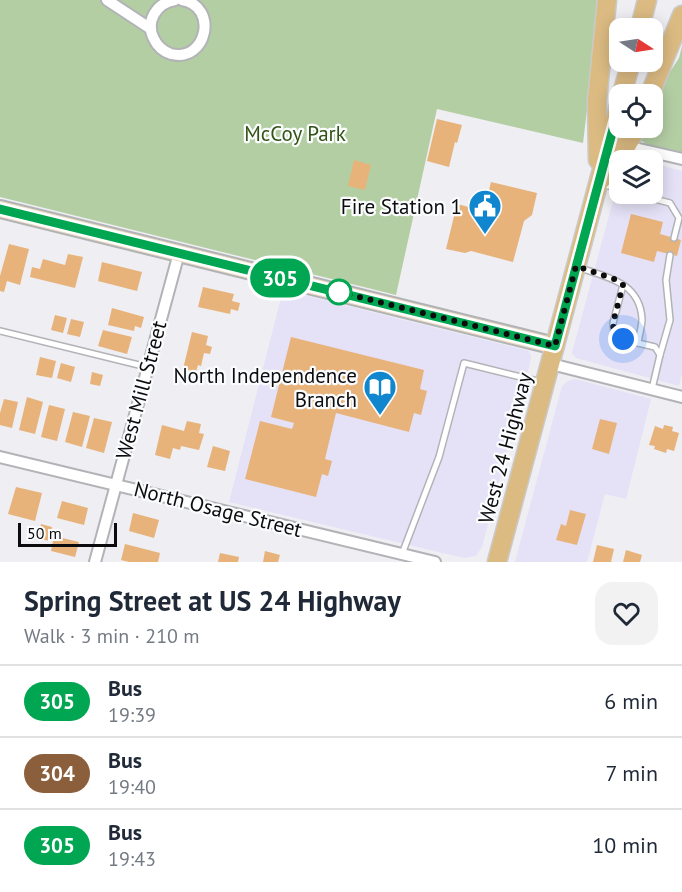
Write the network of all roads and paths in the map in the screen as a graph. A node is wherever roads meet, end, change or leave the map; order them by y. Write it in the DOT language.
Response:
graph roads {
  1 [pos="107,0"];
  2 [pos="175,0"];
  3 [pos="182,0"];
  4 [pos="607,0"];
  5 [pos="647,0"];
  6 [pos="682,15"];
  7 [pos="642,18"];
  8 [pos="151,29"];
  9 [pos="654,84"];
  10 [pos="610,138"];
  11 [pos="630,138"];
  12 [pos="626,146"];
  13 [pos="682,159"];
  14 [pos="598,183"];
  15 [pos="609,186"];
  16 [pos="663,201"];
  17 [pos="0,208"];
  18 [pos="674,238"];
  19 [pos="179,253"];
  20 [pos="670,255"];
  21 [pos="576,266"];
  22 [pos="623,285"];
  23 [pos="0,331"];
  24 [pos="638,343"];
  25 [pos="555,346"];
  26 [pos="660,355"];
  27 [pos="551,364"];
  28 [pos="147,367"];
  29 [pos="545,383"];
  30 [pos="652,389"];
  31 [pos="682,397"];
  32 [pos="0,457"];
  33 [pos="115,484"];
  34 [pos="402,554"];
  35 [pos="95,562"];
  36 [pos="435,562"];
  37 [pos="497,562"];
  1 -- 8 [label="street"];
  2 -- 8 [label="street"];
  3 -- 8 [label="street"];
  4 -- 14 [label="main road"];
  5 -- 7 [label="main road"];
  6 -- 9 [label="main road"];
  10 -- 14 [label="main road, West 24 Highway"];
  11 -- 12 [label="main road"];
  12 -- 13 [label="street"];
  12 -- 14 [label="main road"];
  14 -- 15 [label="lane"];
  14 -- 21 [label="main road, West 24 Highway"];
  16 -- 18 [label="lane"];
  17 -- 19 [label="street"];
  19 -- 25 [label="street"];
  19 -- 28 [label="street, West Mill Street"];
  20 -- 26 [label="lane"];
  21 -- 22 [label="lane"];
  21 -- 25 [label="main road, West 24 Highway"];
  22 -- 24 [label="lane"];
  22 -- 24 [label="lane"];
  23 -- 28 [label="lane"];
  24 -- 26 [label="lane"];
  25 -- 27 [label="main road, West 24 Highway"];
  26 -- 30 [label="lane"];
  27 -- 29 [label="main road, West 24 Highway"];
  27 -- 30 [label="street"];
  28 -- 33 [label="street, West Mill Street"];
  29 -- 34 [label="lane"];
  29 -- 37 [label="main road, West 24 Highway"];
  30 -- 31 [label="street"];
  32 -- 33 [label="street, North Osage Street"];
  33 -- 34 [label="street, North Osage Street"];
  33 -- 35 [label="street, West Mill Street"];
  34 -- 36 [label="street, North Osage Street"];
}
